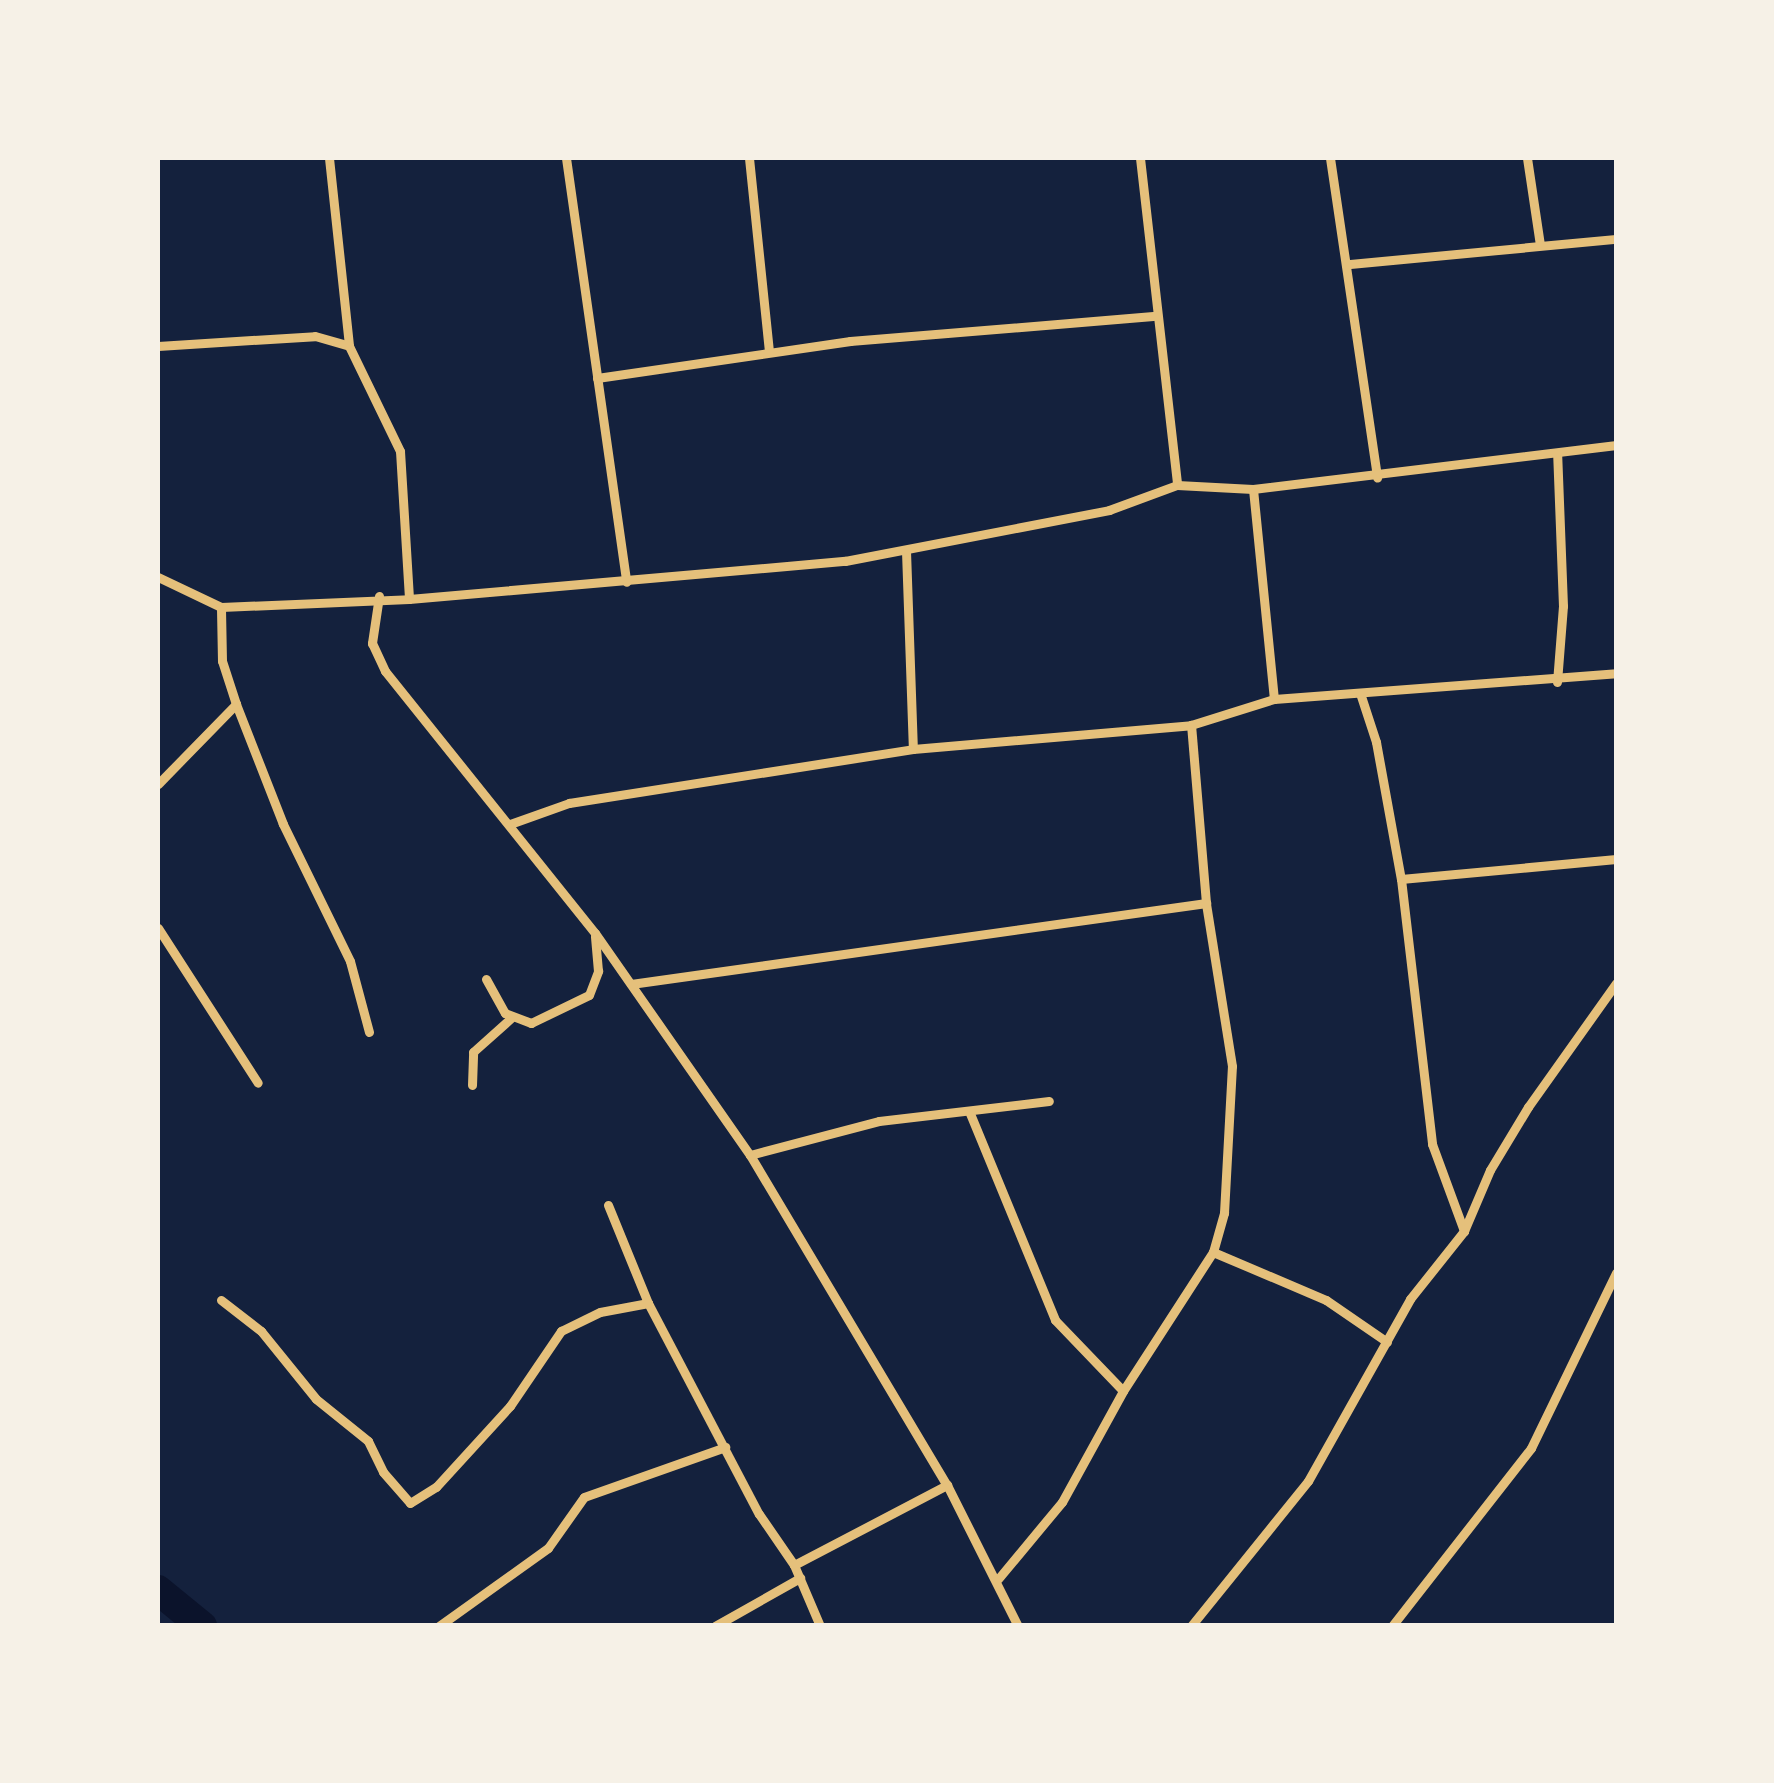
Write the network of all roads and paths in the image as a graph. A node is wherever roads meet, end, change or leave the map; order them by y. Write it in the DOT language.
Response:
graph roads {
  1 [pos="329,158"];
  2 [pos="566,158"];
  3 [pos="748,158"];
  4 [pos="1140,158"];
  5 [pos="1330,158"];
  6 [pos="1527,158"];
  7 [pos="1616,239"];
  8 [pos="1540,245"];
  9 [pos="1350,264"];
  10 [pos="1156,316"];
  11 [pos="159,343"];
  12 [pos="349,346"];
  13 [pos="768,352"];
  14 [pos="596,378"];
  15 [pos="1616,445"];
  16 [pos="1557,453"];
  17 [pos="1377,478"];
  18 [pos="1176,485"];
  19 [pos="1253,490"];
  20 [pos="906,551"];
  21 [pos="158,577"];
  22 [pos="626,582"];
  23 [pos="379,596"];
  24 [pos="409,599"];
  25 [pos="221,607"];
  26 [pos="1616,672"];
  27 [pos="1557,682"];
  28 [pos="1360,693"];
  29 [pos="1274,699"];
  30 [pos="236,704"];
  31 [pos="1191,725"];
  32 [pos="913,749"];
  33 [pos="158,784"];
  34 [pos="510,824"];
  35 [pos="1616,859"];
  36 [pos="1401,879"];
  37 [pos="1206,903"];
  38 [pos="158,928"];
  39 [pos="595,933"];
  40 [pos="486,979"];
  41 [pos="1616,983"];
  42 [pos="631,984"];
  43 [pos="511,1018"];
  44 [pos="370,1032"];
  45 [pos="258,1083"];
  46 [pos="472,1085"];
  47 [pos="1049,1100"];
  48 [pos="969,1112"];
  49 [pos="750,1155"];
  50 [pos="608,1205"];
  51 [pos="1464,1232"];
  52 [pos="1213,1252"];
  53 [pos="1616,1273"];
  54 [pos="221,1300"];
  55 [pos="648,1303"];
  56 [pos="1386,1342"];
  57 [pos="1123,1391"];
  58 [pos="725,1447"];
  59 [pos="947,1485"];
  60 [pos="794,1565"];
  61 [pos="800,1578"];
  62 [pos="998,1579"];
  63 [pos="439,1626"];
  64 [pos="715,1626"];
  65 [pos="820,1626"];
  66 [pos="1018,1626"];
  67 [pos="1191,1626"];
  68 [pos="1392,1626"];
  1 -- 12 [label="street"];
  2 -- 14 [label="street"];
  3 -- 13 [label="street"];
  4 -- 10 [label="street"];
  5 -- 9 [label="street"];
  6 -- 8 [label="street"];
  7 -- 8 [label="street"];
  8 -- 9 [label="street"];
  9 -- 17 [label="street"];
  10 -- 13 [label="street"];
  10 -- 18 [label="street"];
  11 -- 12 [label="street"];
  12 -- 24 [label="street"];
  13 -- 14 [label="street"];
  14 -- 22 [label="street"];
  15 -- 16 [label="street"];
  16 -- 17 [label="street"];
  16 -- 27 [label="street"];
  17 -- 19 [label="street"];
  18 -- 19 [label="street"];
  18 -- 20 [label="street"];
  19 -- 29 [label="street"];
  20 -- 22 [label="street"];
  20 -- 32 [label="street"];
  21 -- 25 [label="street"];
  22 -- 24 [label="street"];
  23 -- 24 [label="street"];
  23 -- 25 [label="street"];
  23 -- 34 [label="street"];
  25 -- 30 [label="street"];
  26 -- 27 [label="street"];
  27 -- 28 [label="street"];
  28 -- 29 [label="street"];
  28 -- 36 [label="street"];
  29 -- 31 [label="street"];
  30 -- 33 [label="street"];
  30 -- 44 [label="street"];
  31 -- 32 [label="street"];
  31 -- 37 [label="street"];
  32 -- 34 [label="street"];
  34 -- 39 [label="street"];
  35 -- 36 [label="street"];
  36 -- 51 [label="street"];
  37 -- 42 [label="street"];
  37 -- 52 [label="street"];
  38 -- 45 [label="street"];
  39 -- 42 [label="street"];
  39 -- 43 [label="street"];
  40 -- 43 [label="street"];
  41 -- 51 [label="street"];
  42 -- 49 [label="street"];
  43 -- 46 [label="street"];
  47 -- 48 [label="street"];
  48 -- 49 [label="street"];
  48 -- 57 [label="street"];
  49 -- 59 [label="street"];
  50 -- 55 [label="street"];
  51 -- 56 [label="street"];
  52 -- 56 [label="street"];
  52 -- 57 [label="street"];
  53 -- 68 [label="street"];
  54 -- 55 [label="street"];
  55 -- 58 [label="street"];
  56 -- 67 [label="street"];
  57 -- 62 [label="street"];
  58 -- 60 [label="street"];
  58 -- 63 [label="street"];
  59 -- 60 [label="street"];
  59 -- 62 [label="street"];
  60 -- 61 [label="street"];
  61 -- 64 [label="street"];
  61 -- 65 [label="street"];
  62 -- 66 [label="street"];
}
